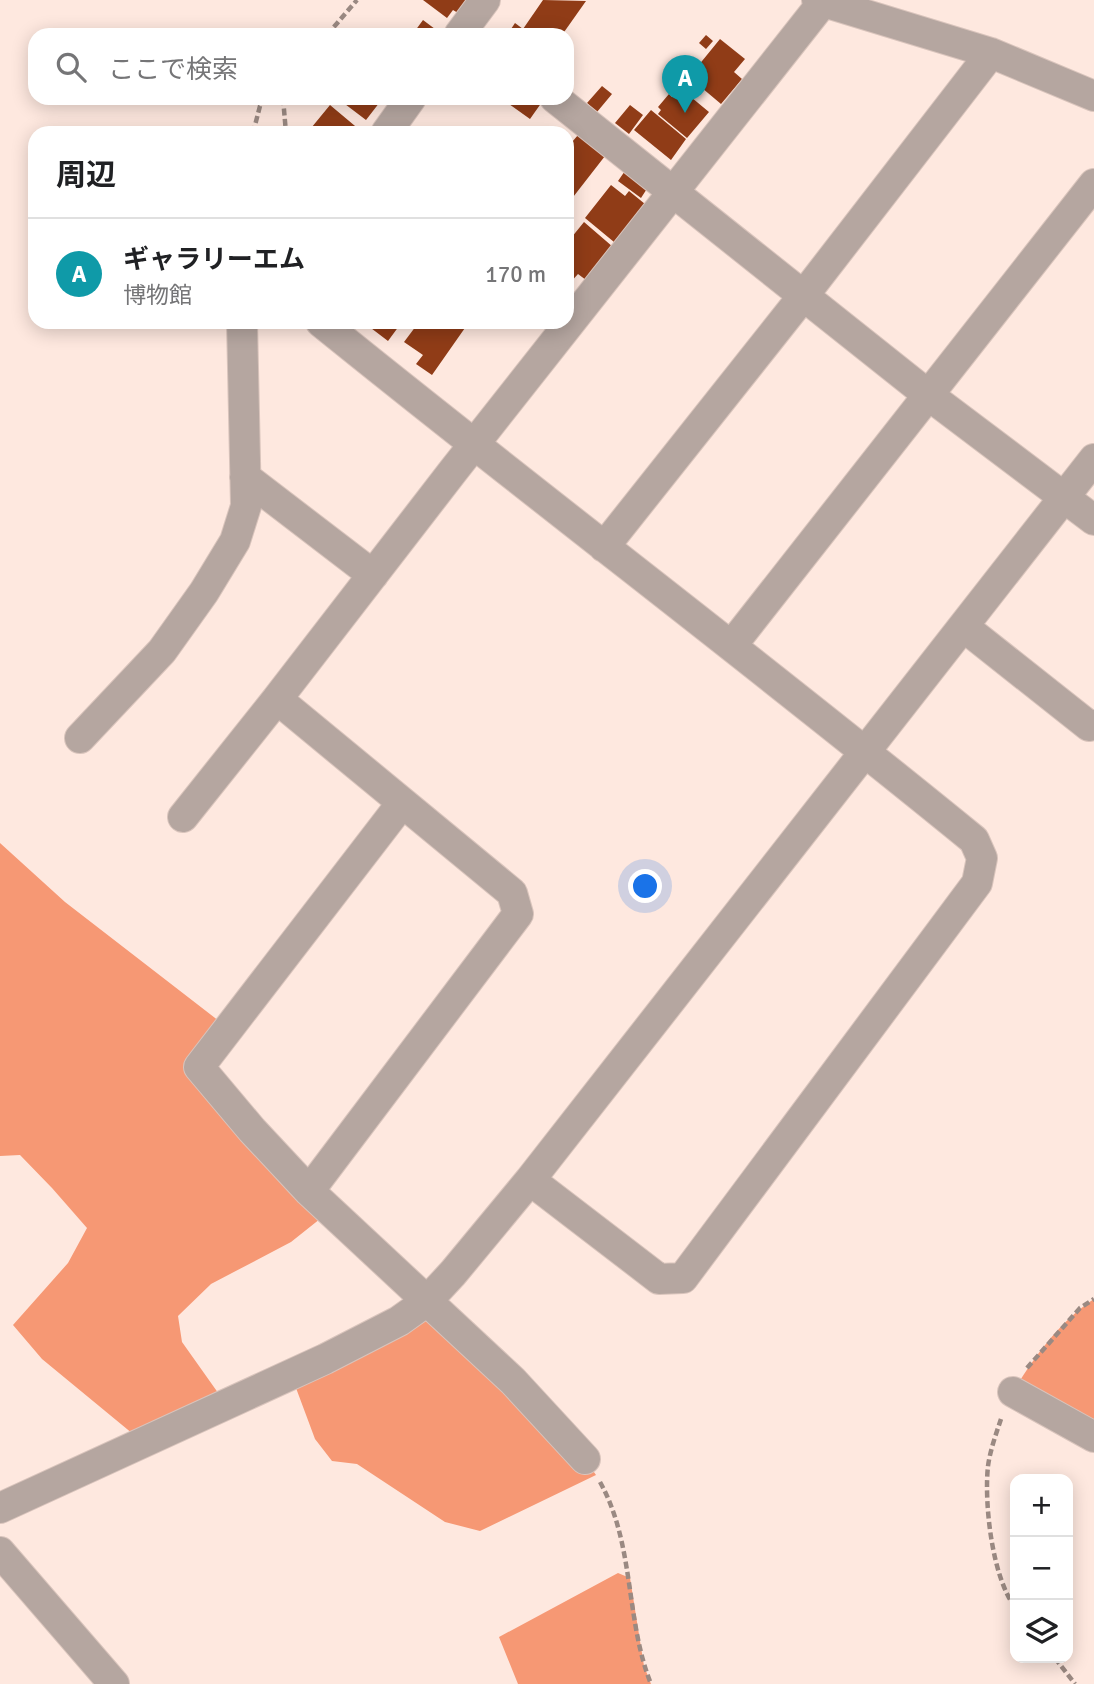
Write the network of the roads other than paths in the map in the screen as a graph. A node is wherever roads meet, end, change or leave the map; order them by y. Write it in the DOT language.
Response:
graph roads {
  1 [pos="485,0"];
  2 [pos="820,1"];
  3 [pos="468,28"];
  4 [pos="991,53"];
  5 [pos="1094,96"];
  6 [pos="406,105"];
  7 [pos="564,105"];
  8 [pos="391,126"];
  9 [pos="1094,184"];
  10 [pos="674,191"];
  11 [pos="804,295"];
  12 [pos="574,311"];
  13 [pos="242,329"];
  14 [pos="330,329"];
  15 [pos="560,329"];
  16 [pos="928,394"];
  17 [pos="474,446"];
  18 [pos="1094,459"];
  19 [pos="245,477"];
  20 [pos="1064,496"];
  21 [pos="1094,520"];
  22 [pos="604,547"];
  23 [pos="373,575"];
  24 [pos="964,627"];
  25 [pos="732,645"];
  26 [pos="277,699"];
  27 [pos="1094,724"];
  28 [pos="80,738"];
  29 [pos="866,751"];
  30 [pos="402,803"];
  31 [pos="183,817"];
  32 [pos="530,1180"];
  33 [pos="309,1191"];
  34 [pos="427,1301"];
  35 [pos="1013,1392"];
  36 [pos="1094,1437"];
  37 [pos="585,1459"];
  38 [pos="0,1508"];
  39 [pos="0,1552"];
  40 [pos="114,1684"];
  1 -- 3 [label="street"];
  2 -- 4 [label="street"];
  2 -- 10 [label="street"];
  4 -- 5 [label="street"];
  4 -- 11 [label="street"];
  6 -- 8 [label="street"];
  7 -- 10 [label="street"];
  9 -- 16 [label="street"];
  10 -- 11 [label="street"];
  10 -- 12 [label="street"];
  11 -- 16 [label="street"];
  11 -- 22 [label="street"];
  13 -- 19 [label="street"];
  14 -- 17 [label="street"];
  15 -- 17 [label="street"];
  16 -- 20 [label="street"];
  16 -- 25 [label="street"];
  17 -- 22 [label="street"];
  17 -- 23 [label="street"];
  18 -- 20 [label="street"];
  19 -- 23 [label="street"];
  19 -- 28 [label="street"];
  20 -- 21 [label="street"];
  20 -- 24 [label="street"];
  22 -- 25 [label="street"];
  23 -- 26 [label="street"];
  24 -- 27 [label="street"];
  24 -- 29 [label="street"];
  25 -- 29 [label="street"];
  26 -- 30 [label="street"];
  26 -- 31 [label="street"];
  29 -- 32 [label="street"];
  29 -- 32 [label="street"];
  30 -- 33 [label="street"];
  30 -- 33 [label="street"];
  32 -- 34 [label="street"];
  33 -- 34 [label="street"];
  34 -- 37 [label="street"];
  34 -- 38 [label="street"];
  35 -- 36 [label="street"];
  39 -- 40 [label="street"];
}
